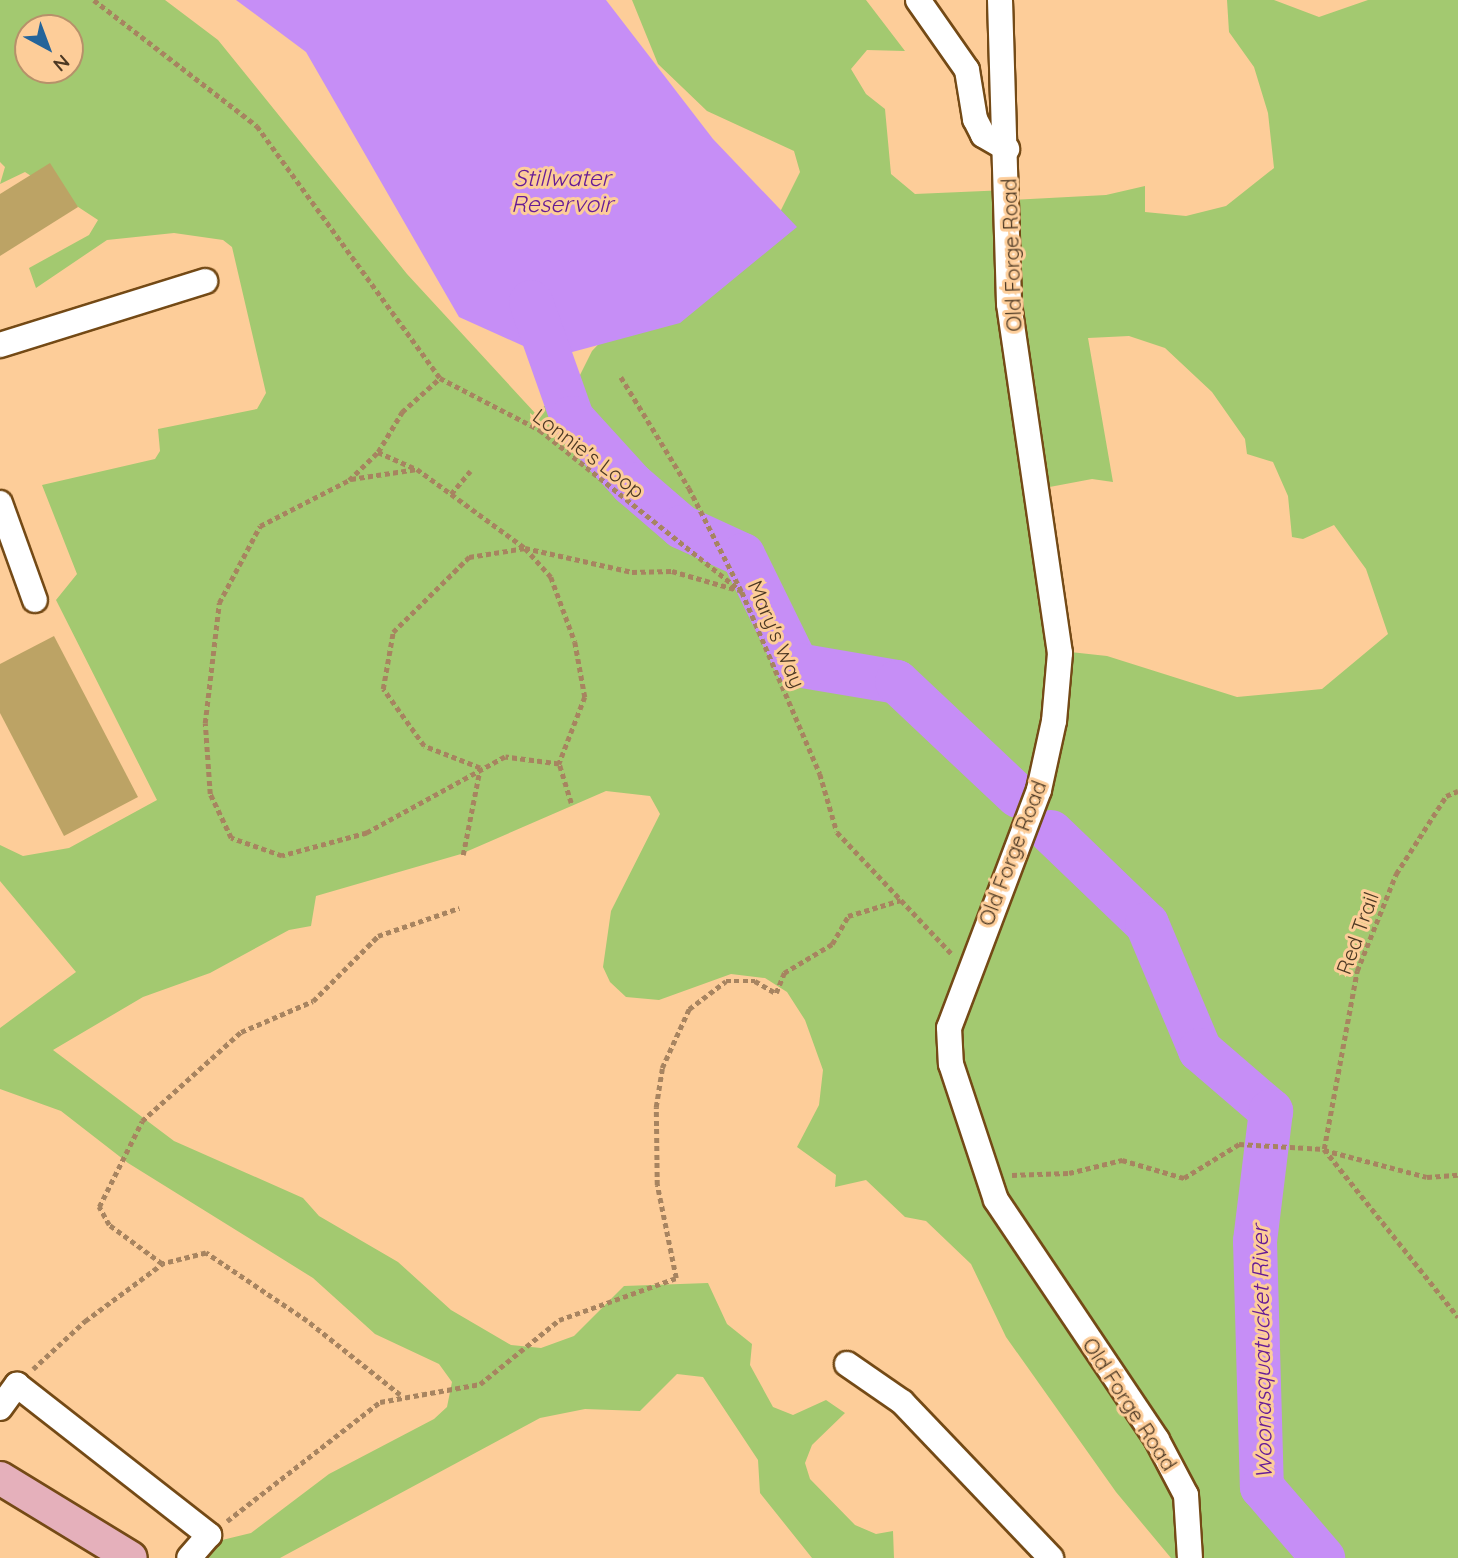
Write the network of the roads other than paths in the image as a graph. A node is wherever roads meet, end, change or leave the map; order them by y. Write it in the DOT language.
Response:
graph roads {
  1 [pos="918,0"];
  2 [pos="1000,0"];
  3 [pos="1004,74"];
  4 [pos="968,75"];
  5 [pos="1007,149"];
  6 [pos="205,281"];
  7 [pos="0,345"];
  8 [pos="0,503"];
  9 [pos="35,600"];
  10 [pos="848,1364"];
  11 [pos="0,1408"];
  12 [pos="0,1478"];
  13 [pos="131,1558"];
  14 [pos="189,1558"];
  15 [pos="1051,1558"];
  16 [pos="1191,1558"];
  1 -- 4 [label="street"];
  2 -- 3 [label="street, Old Forge Road"];
  3 -- 4 [label="street"];
  3 -- 5 [label="street, Old Forge Road"];
  4 -- 5 [label="street"];
  5 -- 16 [label="street, Old Forge Road"];
  6 -- 7 [label="street"];
  8 -- 9 [label="street"];
  10 -- 15 [label="street"];
  11 -- 14 [label="street"];
  12 -- 13 [label="main road"];
}
